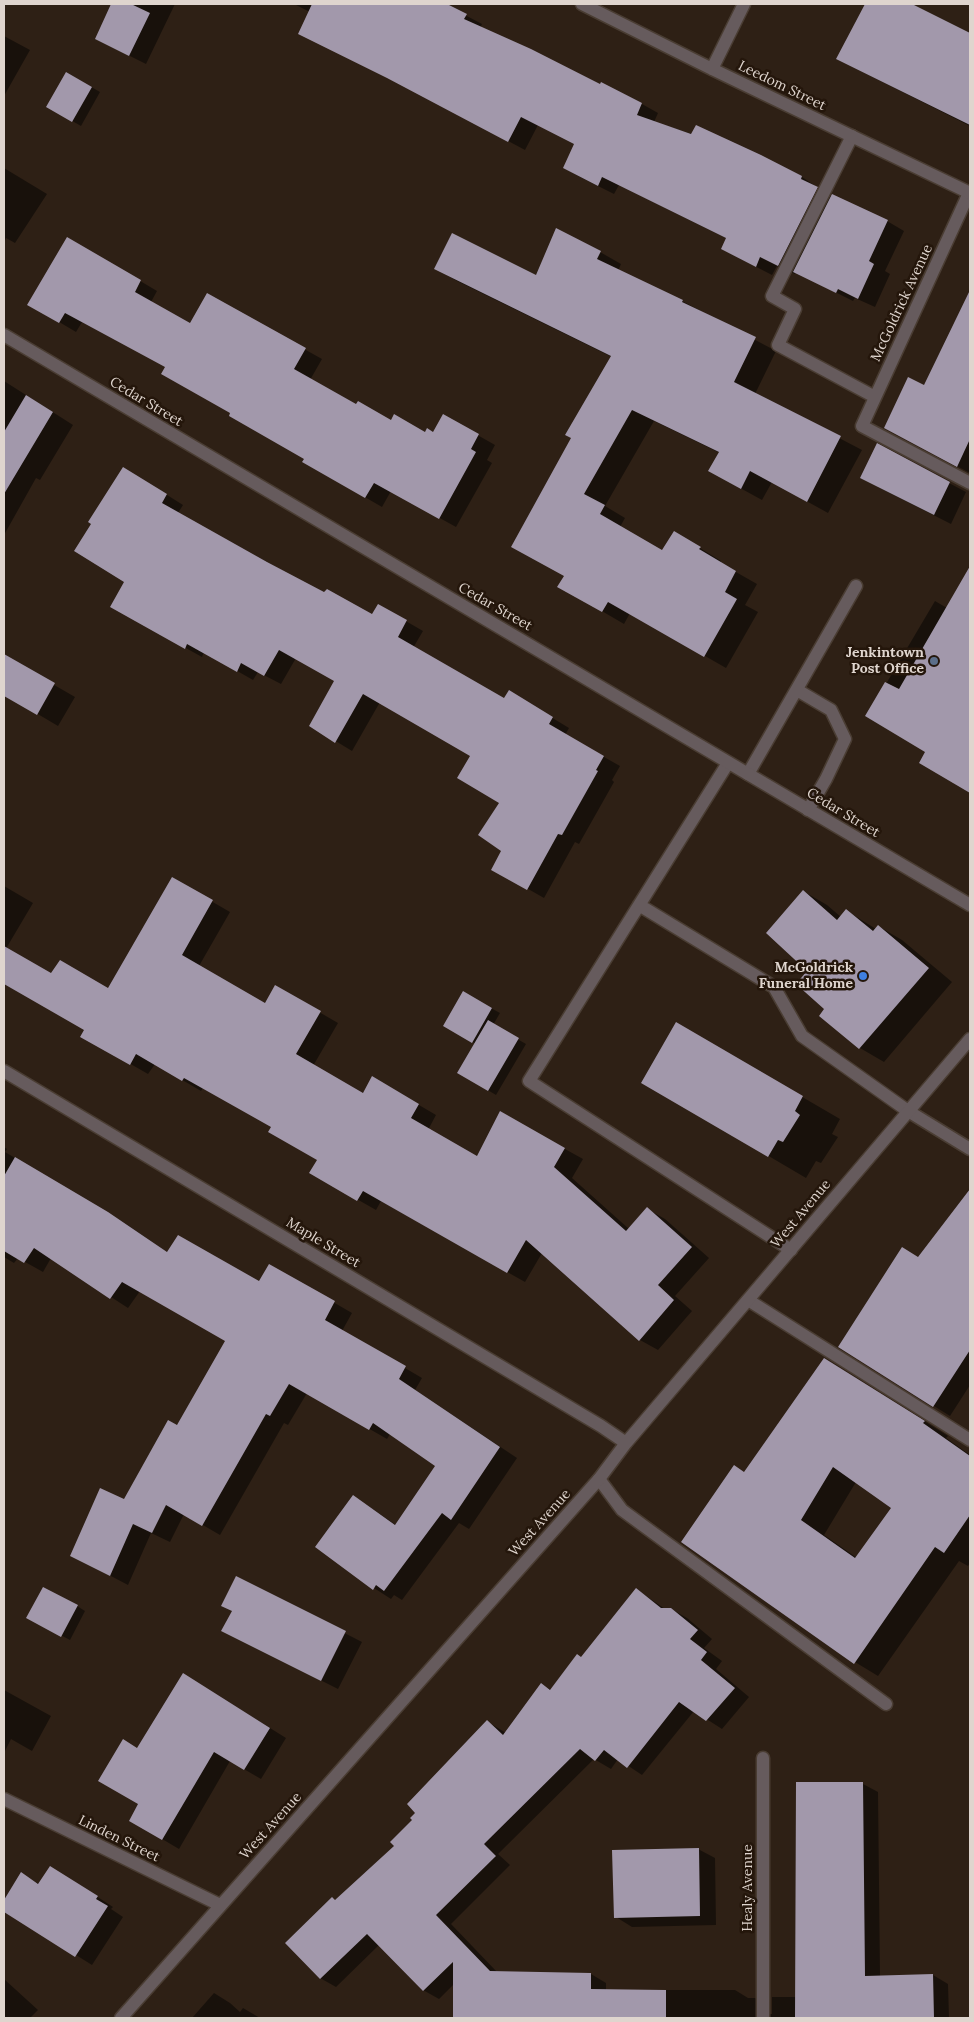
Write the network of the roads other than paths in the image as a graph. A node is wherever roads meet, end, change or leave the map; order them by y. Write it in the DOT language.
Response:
graph roads {
  1 [pos="582,4"];
  2 [pos="744,4"];
  3 [pos="712,70"];
  4 [pos="852,136"];
  5 [pos="970,193"];
  6 [pos="4,335"];
  7 [pos="875,397"];
  8 [pos="970,483"];
  9 [pos="856,586"];
  10 [pos="797,690"];
  11 [pos="728,762"];
  12 [pos="748,774"];
  13 [pos="808,810"];
  14 [pos="639,905"];
  15 [pos="970,905"];
  16 [pos="970,1039"];
  17 [pos="4,1071"];
  18 [pos="908,1111"];
  19 [pos="970,1148"];
  20 [pos="791,1250"];
  21 [pos="748,1300"];
  22 [pos="970,1440"];
  23 [pos="626,1443"];
  24 [pos="600,1479"];
  25 [pos="886,1704"];
  26 [pos="763,1758"];
  27 [pos="4,1799"];
  28 [pos="220,1905"];
  29 [pos="121,2018"];
  30 [pos="763,2018"];
  1 -- 3 [label="street, Leedom Street"];
  2 -- 3 [label="street"];
  3 -- 4 [label="street, Leedom Street"];
  4 -- 5 [label="street, Leedom Street"];
  4 -- 7 [label="street"];
  5 -- 7 [label="street, McGoldrick Avenue"];
  6 -- 11 [label="street, Cedar Street"];
  7 -- 8 [label="street, McGoldrick Avenue"];
  9 -- 10 [label="street"];
  10 -- 12 [label="street"];
  10 -- 13 [label="street"];
  11 -- 12 [label="street, Cedar Street"];
  11 -- 14 [label="street"];
  12 -- 13 [label="street, Cedar Street"];
  13 -- 15 [label="street, Cedar Street"];
  14 -- 18 [label="street"];
  14 -- 20 [label="street"];
  16 -- 18 [label="street, West Avenue"];
  17 -- 23 [label="street, Maple Street"];
  18 -- 19 [label="street"];
  18 -- 20 [label="street, West Avenue"];
  20 -- 21 [label="street, West Avenue"];
  21 -- 22 [label="street"];
  21 -- 23 [label="street, West Avenue"];
  23 -- 24 [label="street, West Avenue"];
  24 -- 25 [label="street"];
  24 -- 28 [label="street, West Avenue"];
  26 -- 30 [label="street, Healy Avenue"];
  27 -- 28 [label="street, Linden Street"];
  28 -- 29 [label="street, West Avenue"];
}
